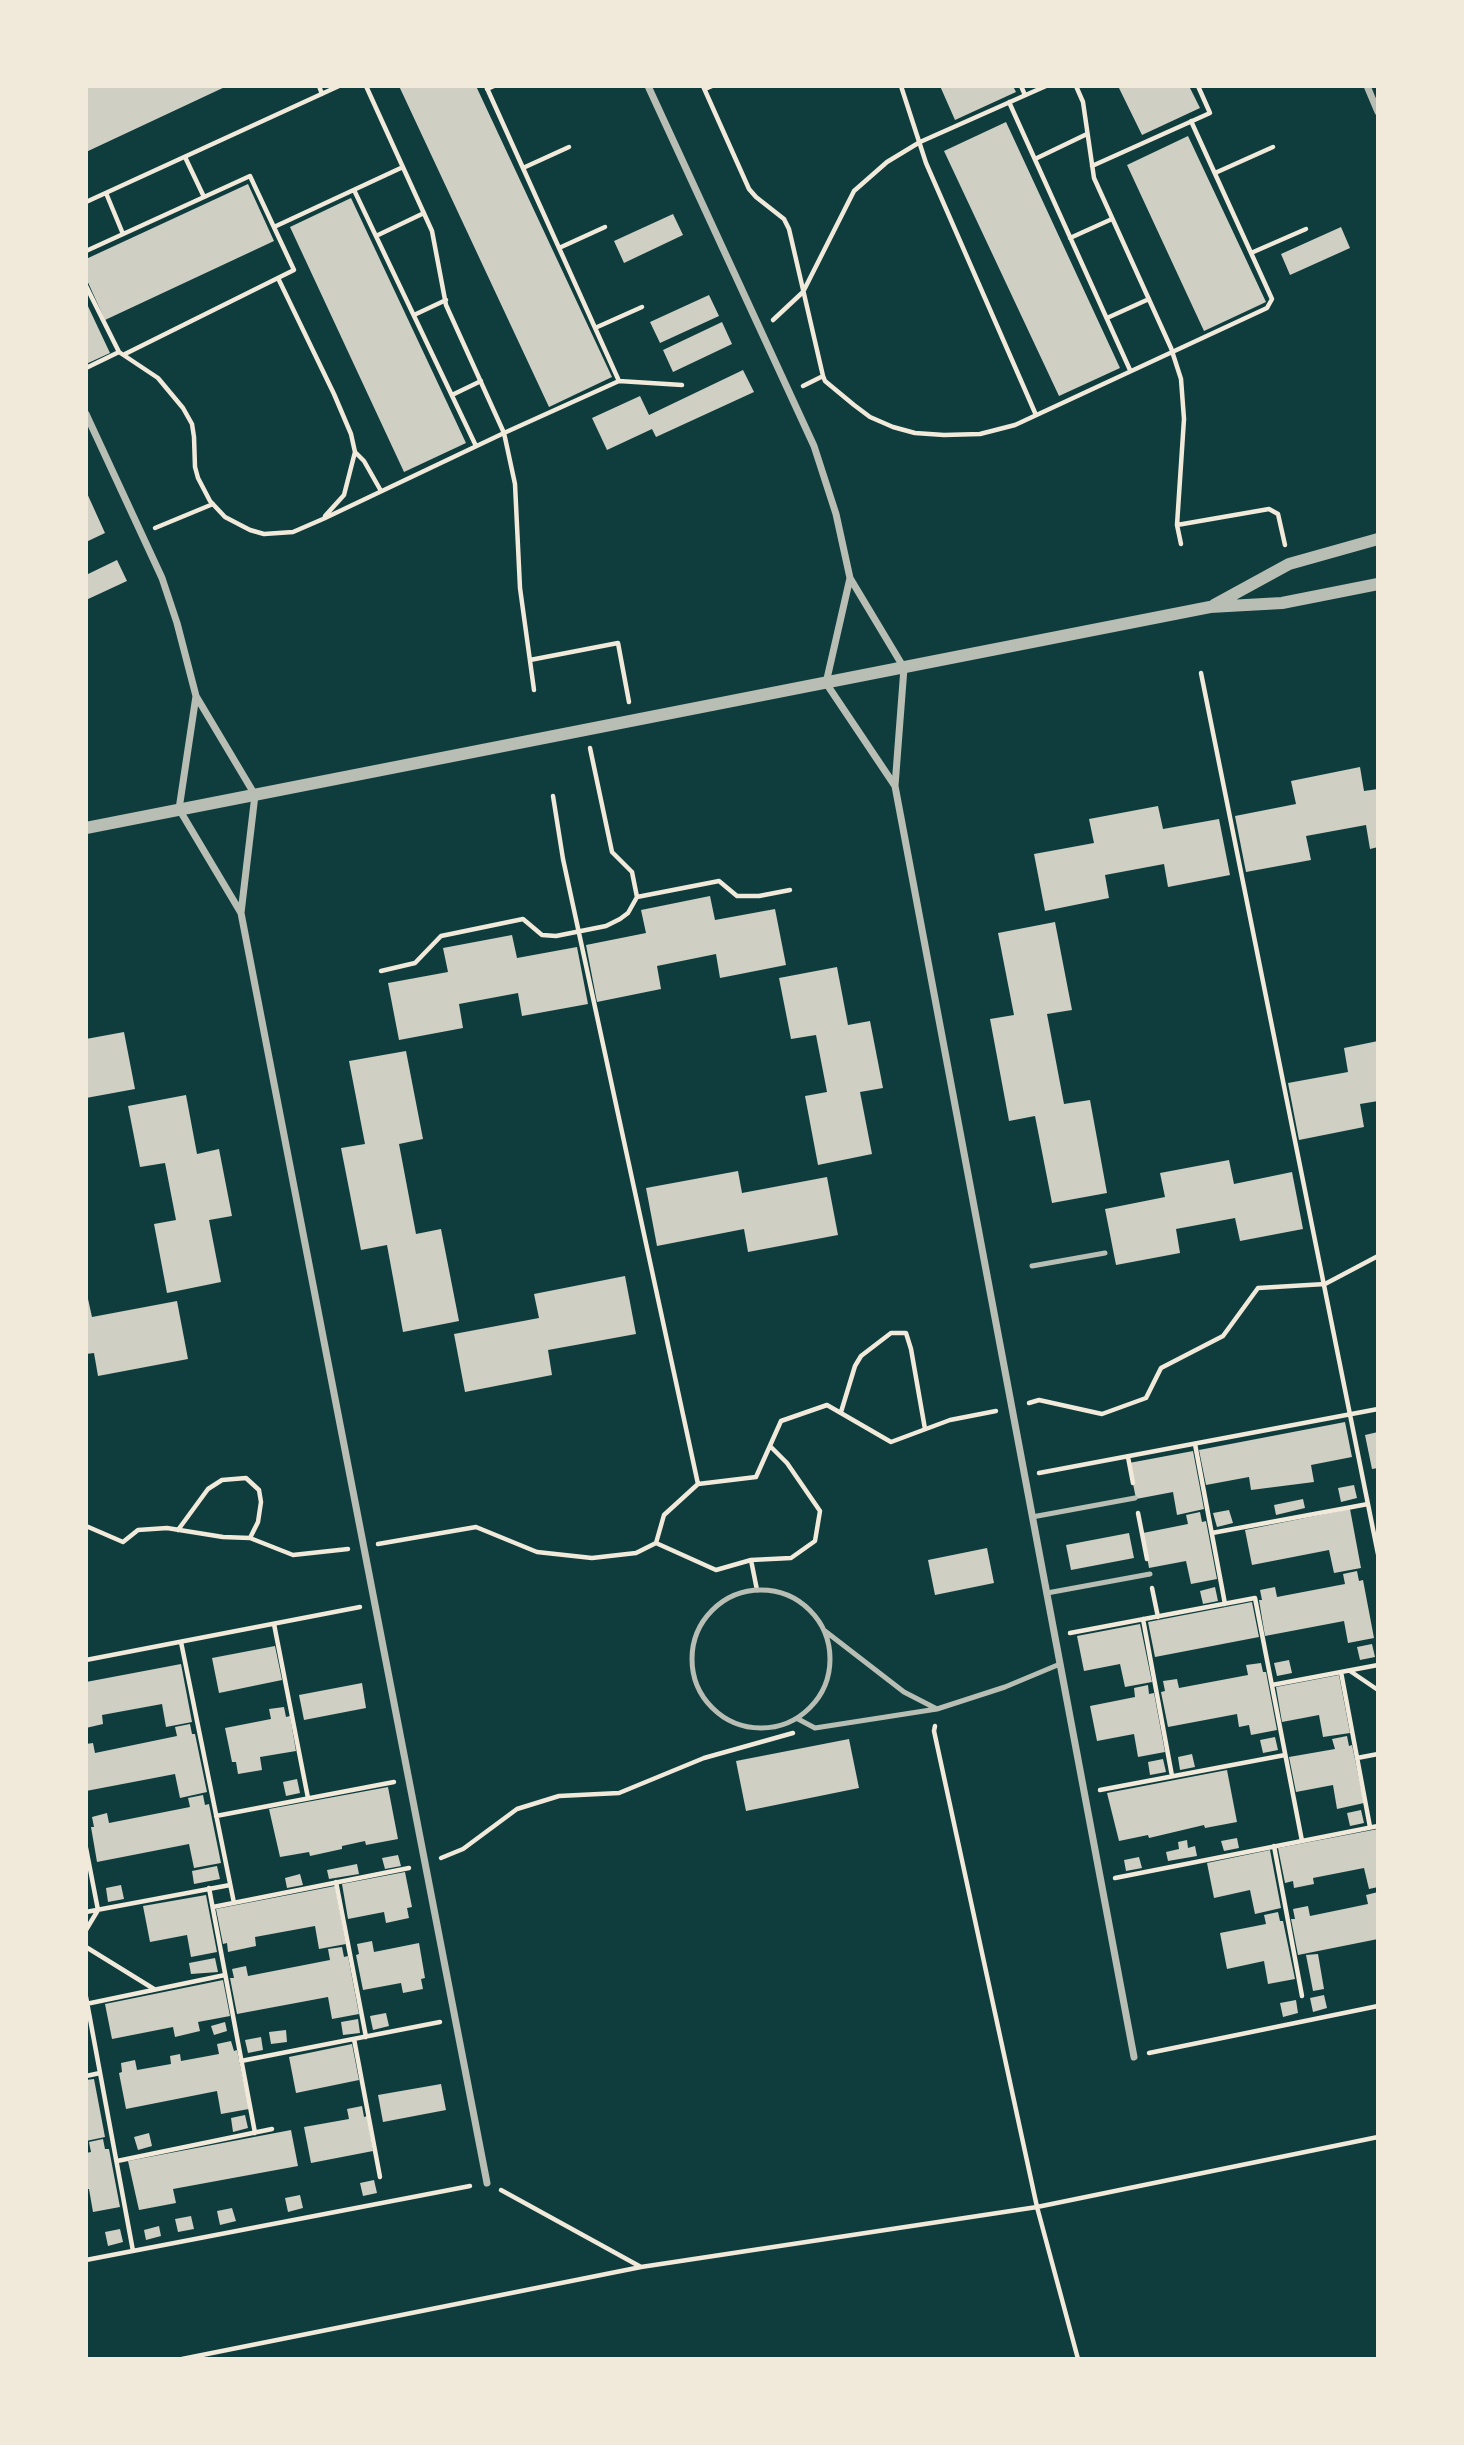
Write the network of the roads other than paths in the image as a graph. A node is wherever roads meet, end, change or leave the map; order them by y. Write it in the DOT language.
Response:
graph roads {
  1 [pos="649,86"];
  2 [pos="1367,86"];
  3 [pos="1378,112"];
  4 [pos="86,414"];
  5 [pos="1378,539"];
  6 [pos="850,578"];
  7 [pos="1378,584"];
  8 [pos="1210,607"];
  9 [pos="904,668"];
  10 [pos="826,683"];
  11 [pos="196,696"];
  12 [pos="895,786"];
  13 [pos="255,795"];
  14 [pos="179,809"];
  15 [pos="86,828"];
  16 [pos="241,913"];
  17 [pos="1105,1253"];
  18 [pos="1032,1266"];
  19 [pos="1135,1498"];
  20 [pos="1032,1517"];
  21 [pos="1150,1574"];
  22 [pos="1047,1593"];
  23 [pos="825,1630"];
  24 [pos="1060,1664"];
  25 [pos="937,1709"];
  26 [pos="798,1719"];
  27 [pos="1134,2057"];
  28 [pos="487,2183"];
  1 -- 6 [label="street"];
  2 -- 3 [label="street"];
  4 -- 11 [label="street"];
  5 -- 8 [label="street"];
  6 -- 9 [label="street"];
  6 -- 10 [label="street"];
  7 -- 8 [label="street"];
  8 -- 9 [label="street"];
  9 -- 10 [label="street"];
  9 -- 12 [label="street"];
  10 -- 12 [label="street"];
  10 -- 13 [label="street"];
  11 -- 13 [label="street"];
  11 -- 14 [label="street"];
  12 -- 20 [label="street"];
  13 -- 14 [label="street"];
  13 -- 16 [label="street"];
  14 -- 15 [label="street"];
  14 -- 16 [label="street"];
  16 -- 28 [label="street"];
  17 -- 18 [label="lane"];
  19 -- 20 [label="lane"];
  20 -- 22 [label="street"];
  21 -- 22 [label="lane"];
  22 -- 24 [label="street"];
  23 -- 25 [label="lane"];
  23 -- 26 [label="lane"];
  23 -- 26 [label="lane"];
  24 -- 25 [label="lane"];
  24 -- 27 [label="street"];
  25 -- 26 [label="lane"];
}
